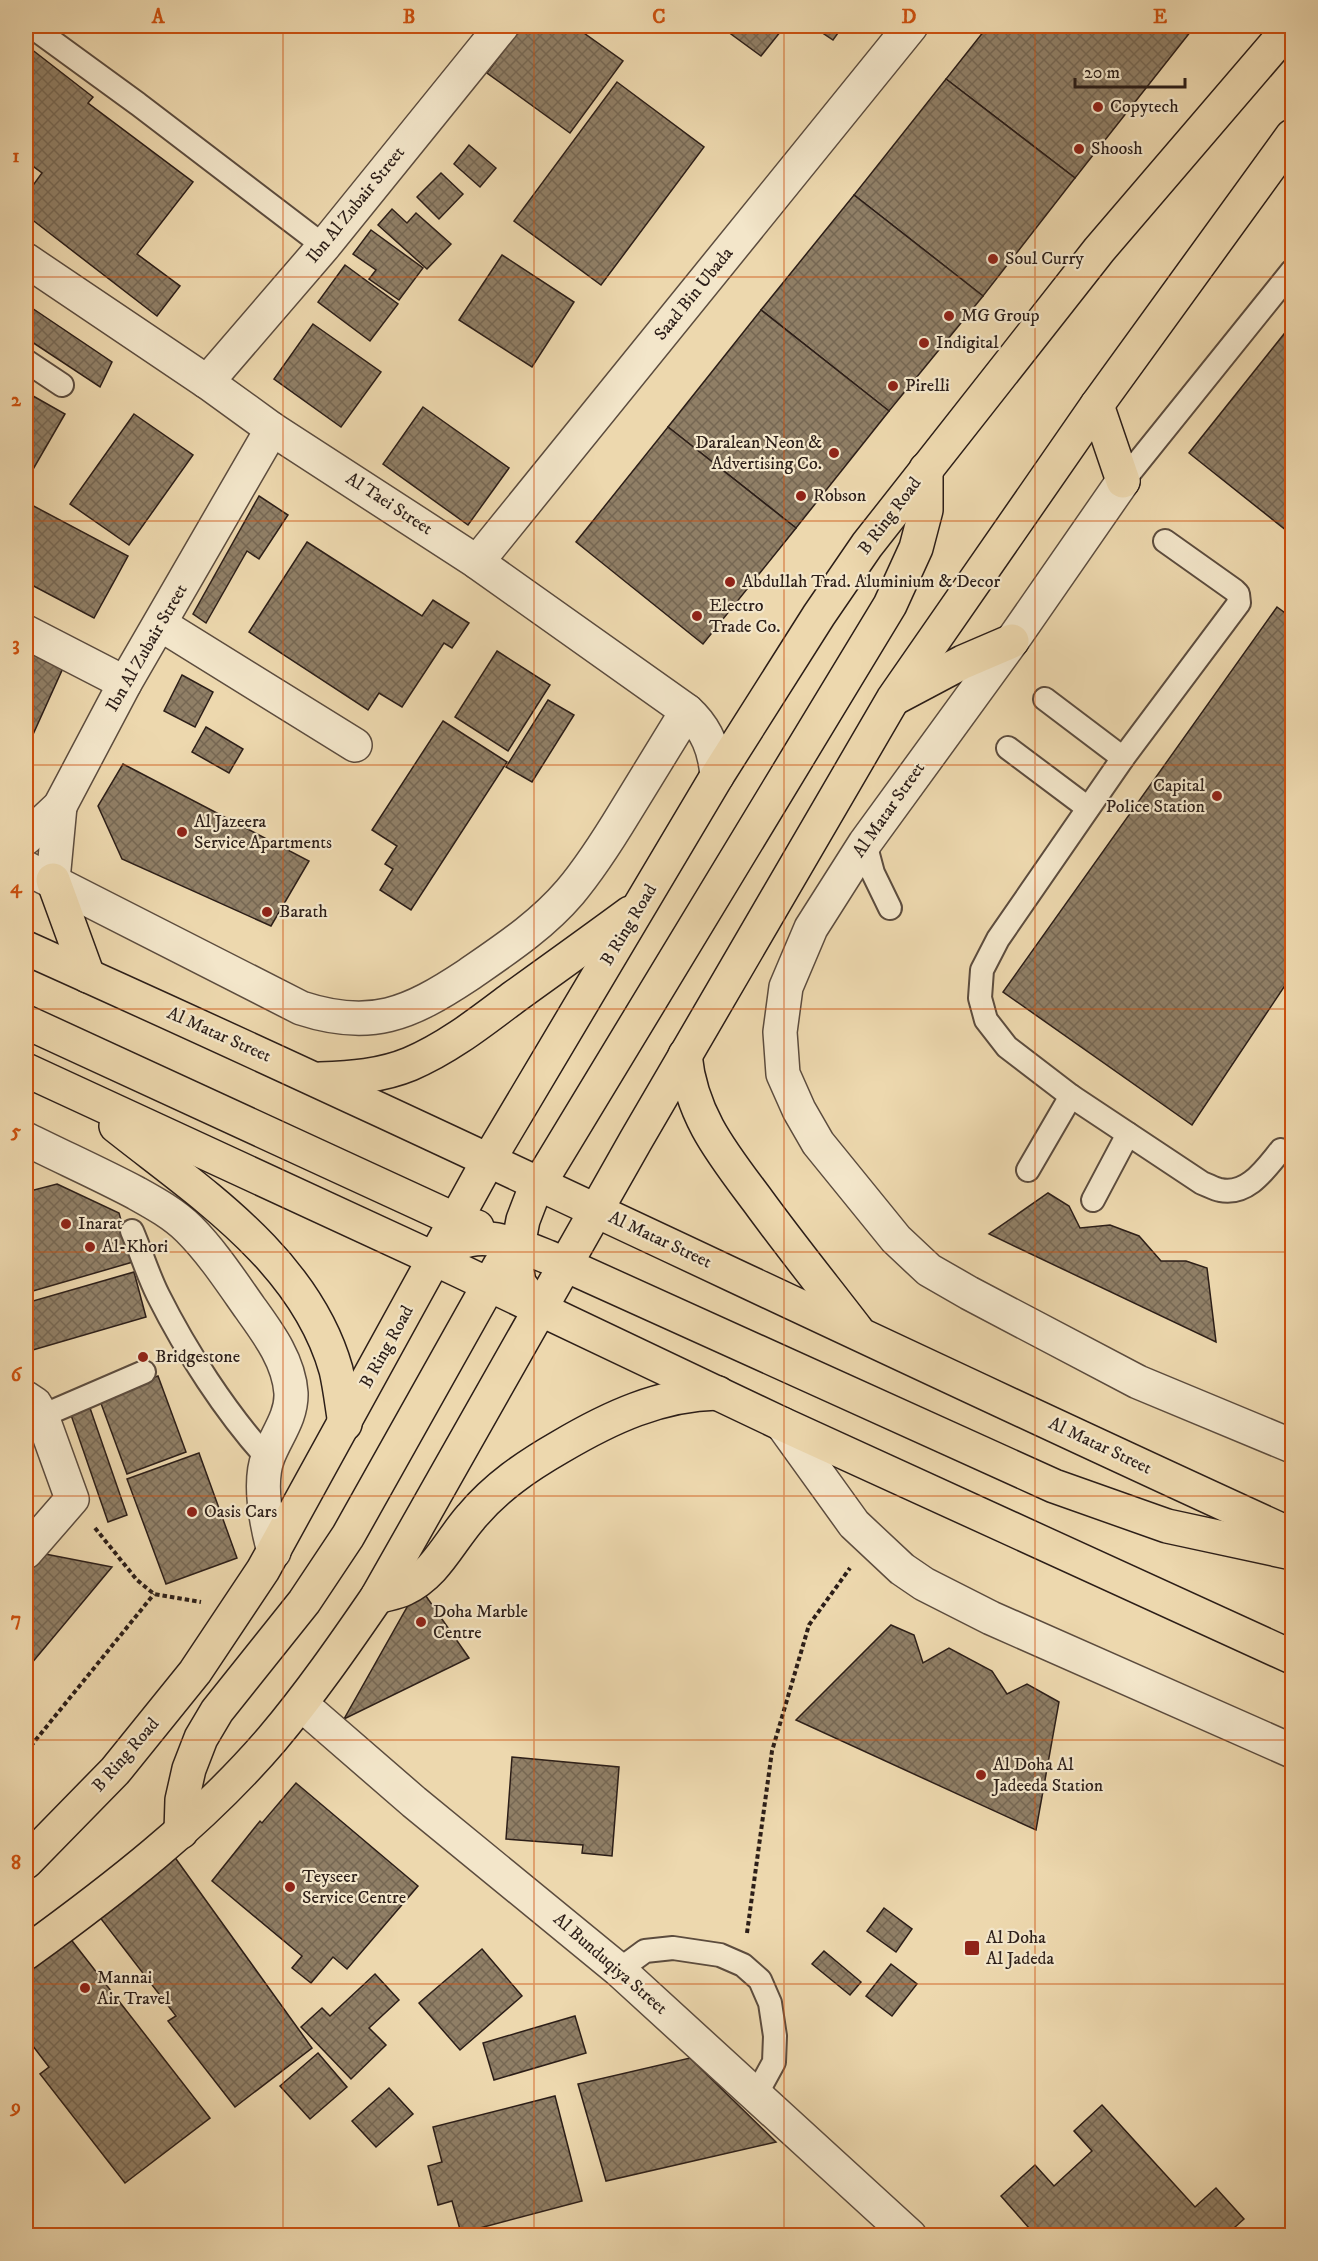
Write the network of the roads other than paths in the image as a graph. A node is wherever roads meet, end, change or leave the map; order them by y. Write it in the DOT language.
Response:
graph roads {
  1 [pos="31,26"];
  2 [pos="502,26"];
  3 [pos="911,26"];
  4 [pos="1291,26"];
  5 [pos="1293,136"];
  6 [pos="324,246"];
  7 [pos="26,260"];
  8 [pos="1293,271"];
  9 [pos="26,361"];
  10 [pos="207,382"];
  11 [pos="62,385"];
  12 [pos="1097,405"];
  13 [pos="272,429"];
  14 [pos="926,469"];
  15 [pos="1123,481"];
  16 [pos="1165,541"];
  17 [pos="477,562"];
  18 [pos="160,624"];
  19 [pos="26,632"];
  20 [pos="1012,641"];
  21 [pos="125,683"];
  22 [pos="893,699"];
  23 [pos="1045,699"];
  24 [pos="687,711"];
  25 [pos="355,745"];
  26 [pos="1008,748"];
  27 [pos="1123,758"];
  28 [pos="717,776"];
  29 [pos="60,806"];
  30 [pos="1088,808"];
  31 [pos="26,838"];
  32 [pos="865,843"];
  33 [pos="39,874"];
  34 [pos="640,906"];
  35 [pos="890,908"];
  36 [pos="26,948"];
  37 [pos="88,976"];
  38 [pos="26,1022"];
  39 [pos="685,1055"];
  40 [pos="26,1070"];
  41 [pos="318,1079"];
  42 [pos="77,1094"];
  43 [pos="1071,1096"];
  44 [pos="1128,1134"];
  45 [pos="26,1139"];
  46 [pos="1289,1148"];
  47 [pos="488,1161"];
  48 [pos="1028,1170"];
  49 [pos="539,1184"];
  50 [pos="1093,1200"];
  51 [pos="596,1210"];
  52 [pos="456,1220"];
  53 [pos="132,1231"];
  54 [pos="515,1240"];
  55 [pos="435,1259"];
  56 [pos="565,1265"];
  57 [pos="490,1285"];
  58 [pos="539,1310"];
  59 [pos="861,1335"];
  60 [pos="144,1372"];
  61 [pos="718,1393"];
  62 [pos="34,1407"];
  63 [pos="345,1424"];
  64 [pos="782,1424"];
  65 [pos="1293,1446"];
  66 [pos="268,1459"];
  67 [pos="1293,1535"];
  68 [pos="26,1552"];
  69 [pos="273,1552"];
  70 [pos="1293,1553"];
  71 [pos="377,1597"];
  72 [pos="1293,1657"];
  73 [pos="301,1704"];
  74 [pos="1293,1751"];
  75 [pos="181,1832"];
  76 [pos="26,1862"];
  77 [pos="26,1953"];
  78 [pos="619,1970"];
  79 [pos="756,2095"];
  80 [pos="910,2235"];
  1 -- 6 [label="lane"];
  2 -- 6 [label="street, Ibn Al Zubair Street"];
  3 -- 17 [label="street, Saad Bin Ubada"];
  4 -- 14 [label="main road, B Ring Road"];
  5 -- 12 [label="main road"];
  6 -- 10 [label="street, Ibn Al Zubair Street"];
  7 -- 10 [label="street, Al Taei Street"];
  8 -- 15 [label="lane"];
  9 -- 11 [label="lane"];
  10 -- 13 [label="street, Al Taei Street"];
  12 -- 15 [label="main road"];
  12 -- 22 [label="main road"];
  13 -- 17 [label="street, Al Taei Street"];
  13 -- 18 [label="street, Ibn Al Zubair Street"];
  14 -- 28 [label="main road, B Ring Road"];
  14 -- 49 [label="main road"];
  15 -- 20 [label="street, Al Matar Street"];
  16 -- 27 [label="lane"];
  17 -- 24 [label="street, Al Taei Street"];
  18 -- 21 [label="street, Ibn Al Zubair Street"];
  18 -- 25 [label="street"];
  19 -- 21 [label="street"];
  20 -- 22 [label="main road"];
  20 -- 32 [label="street, Al Matar Street"];
  21 -- 29 [label="street, Ibn Al Zubair Street"];
  22 -- 39 [label="main road"];
  23 -- 27 [label="lane"];
  24 -- 28 [label="street, Al Taei Street"];
  24 -- 33 [label="street"];
  26 -- 30 [label="lane"];
  27 -- 30 [label="lane"];
  28 -- 34 [label="main road, B Ring Road"];
  29 -- 31 [label="street, Ibn Al Zubair Street"];
  29 -- 33 [label="street, Ibn Al Zubair Street"];
  30 -- 43 [label="lane"];
  32 -- 35 [label="lane"];
  32 -- 65 [label="street, Al Matar Street"];
  33 -- 37 [label="main road"];
  34 -- 41 [label="main road"];
  34 -- 47 [label="main road, B Ring Road"];
  36 -- 37 [label="main road, Al Matar Street"];
  37 -- 41 [label="main road, Al Matar Street"];
  38 -- 52 [label="main road"];
  39 -- 51 [label="main road"];
  39 -- 59 [label="main road"];
  40 -- 42 [label="main road"];
  41 -- 47 [label="main road, Al Matar Street"];
  42 -- 55 [label="main road"];
  42 -- 63 [label="main road"];
  43 -- 44 [label="lane"];
  43 -- 48 [label="lane"];
  44 -- 46 [label="lane"];
  44 -- 50 [label="lane"];
  45 -- 66 [label="street"];
  47 -- 49 [label="main road, Al Matar Street"];
  47 -- 52 [label="main road, B Ring Road"];
  47 -- 54 [label="main road"];
  49 -- 51 [label="main road, Al Matar Street"];
  49 -- 54 [label="main road"];
  51 -- 54 [label="main road"];
  51 -- 56 [label="main road"];
  51 -- 59 [label="main road, Al Matar Street"];
  52 -- 54 [label="main road"];
  52 -- 55 [label="main road, B Ring Road"];
  53 -- 66 [label="lane"];
  54 -- 55 [label="main road"];
  54 -- 56 [label="main road"];
  54 -- 57 [label="main road"];
  54 -- 58 [label="main road"];
  55 -- 57 [label="main road"];
  55 -- 63 [label="main road, B Ring Road"];
  56 -- 58 [label="main road"];
  56 -- 70 [label="main road"];
  57 -- 58 [label="main road"];
  57 -- 75 [label="main road"];
  58 -- 61 [label="main road"];
  58 -- 71 [label="main road"];
  59 -- 67 [label="main road, Al Matar Street"];
  60 -- 62 [label="lane"];
  61 -- 64 [label="main road"];
  61 -- 71 [label="main road"];
  62 -- 68 [label="street"];
  63 -- 69 [label="main road, B Ring Road"];
  64 -- 72 [label="main road"];
  64 -- 74 [label="street"];
  66 -- 69 [label="street"];
  69 -- 76 [label="main road, B Ring Road"];
  71 -- 73 [label="main road"];
  73 -- 75 [label="main road"];
  73 -- 78 [label="street, Al Bunduqiya Street"];
  75 -- 77 [label="main road"];
  78 -- 79 [label="street, Al Bunduqiya Street"];
  78 -- 79 [label="lane"];
  79 -- 80 [label="street, Al Bunduqiya Street"];
}
